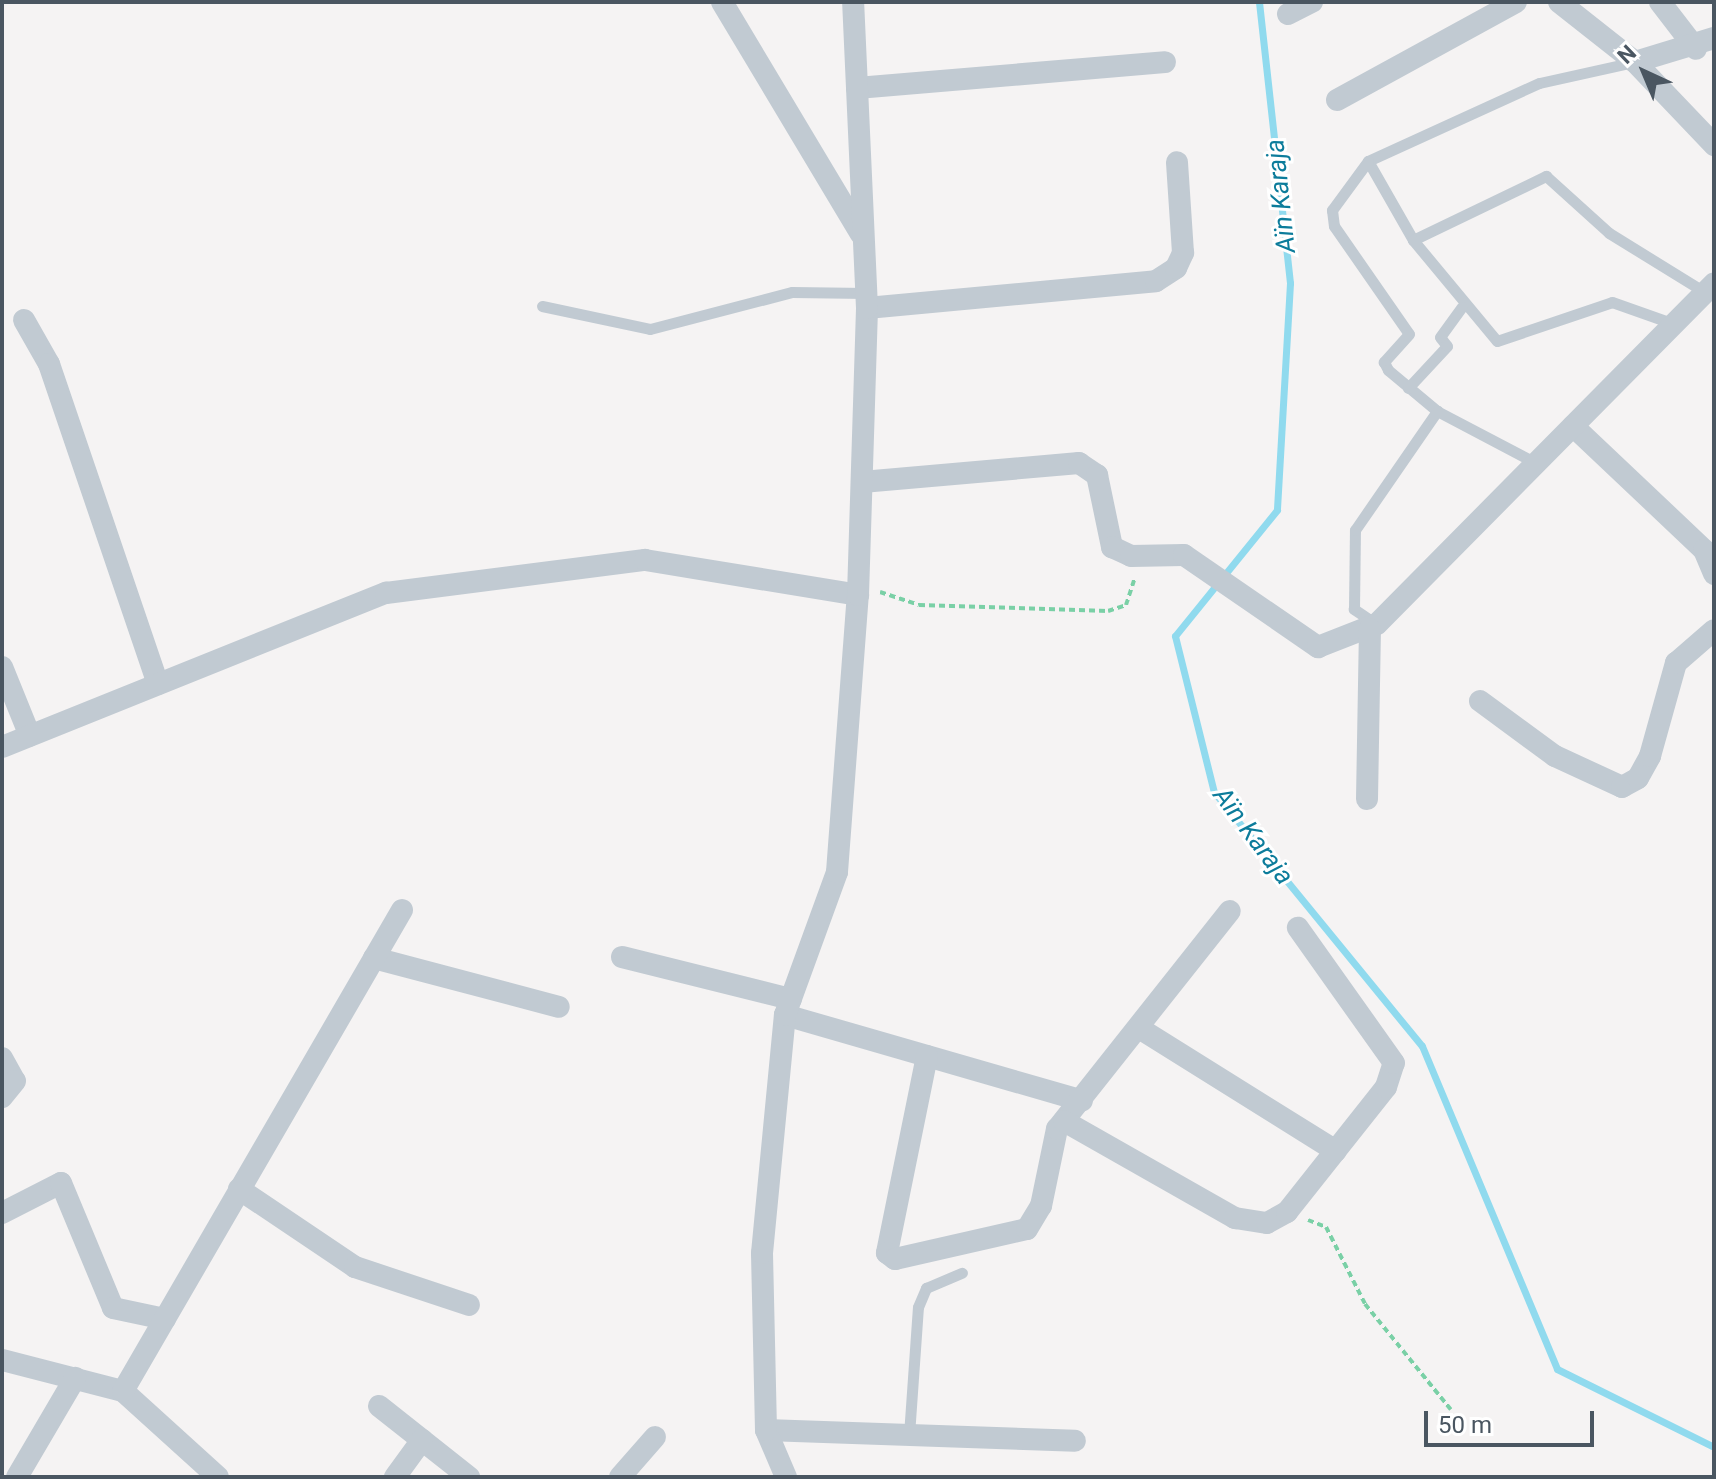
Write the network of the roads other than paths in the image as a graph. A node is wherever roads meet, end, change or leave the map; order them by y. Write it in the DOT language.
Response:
graph roads {
  1 [pos="722,2"];
  2 [pos="853,2"];
  3 [pos="1312,2"];
  4 [pos="1516,2"];
  5 [pos="1660,2"];
  6 [pos="1575,6"];
  7 [pos="1288,14"];
  8 [pos="1705,43"];
  9 [pos="1165,62"];
  10 [pos="1635,62"];
  11 [pos="857,88"];
  12 [pos="1337,100"];
  13 [pos="1714,145"];
  14 [pos="1368,161"];
  15 [pos="1177,162"];
  16 [pos="864,239"];
  17 [pos="1413,240"];
  18 [pos="1710,289"];
  19 [pos="866,300"];
  20 [pos="542,306"];
  21 [pos="1462,307"];
  22 [pos="24,320"];
  23 [pos="1677,325"];
  24 [pos="1408,388"];
  25 [pos="1437,411"];
  26 [pos="1573,426"];
  27 [pos="1534,462"];
  28 [pos="862,482"];
  29 [pos="1714,574"];
  30 [pos="858,590"];
  31 [pos="1373,627"];
  32 [pos="1714,630"];
  33 [pos="2,667"];
  34 [pos="158,684"];
  35 [pos="1480,701"];
  36 [pos="30,736"];
  37 [pos="2,747"];
  38 [pos="1367,799"];
  39 [pos="402,910"];
  40 [pos="1230,911"];
  41 [pos="1298,928"];
  42 [pos="622,957"];
  43 [pos="374,958"];
  44 [pos="559,1007"];
  45 [pos="788,1007"];
  46 [pos="1139,1028"];
  47 [pos="927,1056"];
  48 [pos="2,1058"];
  49 [pos="2,1097"];
  50 [pos="1082,1101"];
  51 [pos="1064,1121"];
  52 [pos="1336,1151"];
  53 [pos="239,1189"];
  54 [pos="2,1213"];
  55 [pos="962,1273"];
  56 [pos="469,1305"];
  57 [pos="165,1319"];
  58 [pos="2,1360"];
  59 [pos="75,1378"];
  60 [pos="123,1391"];
  61 [pos="379,1406"];
  62 [pos="766,1430"];
  63 [pos="909,1435"];
  64 [pos="655,1437"];
  65 [pos="422,1440"];
  66 [pos="1075,1441"];
  67 [pos="17,1477"];
  68 [pos="218,1477"];
  69 [pos="395,1477"];
  70 [pos="469,1477"];
  71 [pos="620,1477"];
  72 [pos="786,1477"];
  1 -- 16 [label="street"];
  2 -- 11 [label="street"];
  3 -- 7 [label="street"];
  4 -- 12 [label="street"];
  5 -- 8 [label="street"];
  6 -- 10 [label="street"];
  8 -- 10 [label="street"];
  9 -- 11 [label="street"];
  10 -- 13 [label="street"];
  10 -- 14 [label="lane"];
  11 -- 16 [label="street"];
  14 -- 17 [label="lane"];
  14 -- 24 [label="lane"];
  15 -- 19 [label="street"];
  16 -- 19 [label="street"];
  17 -- 18 [label="lane"];
  17 -- 21 [label="lane"];
  18 -- 23 [label="street"];
  19 -- 20 [label="lane"];
  19 -- 28 [label="street"];
  21 -- 23 [label="lane"];
  21 -- 24 [label="lane"];
  22 -- 34 [label="street"];
  23 -- 26 [label="street"];
  24 -- 25 [label="lane"];
  25 -- 27 [label="lane"];
  25 -- 31 [label="lane"];
  26 -- 27 [label="street"];
  26 -- 29 [label="street"];
  27 -- 31 [label="street"];
  28 -- 30 [label="street"];
  28 -- 31 [label="street"];
  30 -- 34 [label="street"];
  30 -- 45 [label="street"];
  31 -- 38 [label="street"];
  32 -- 35 [label="street"];
  33 -- 36 [label="street"];
  34 -- 36 [label="street"];
  36 -- 37 [label="street"];
  39 -- 43 [label="street"];
  40 -- 46 [label="street"];
  41 -- 52 [label="street"];
  42 -- 45 [label="street"];
  43 -- 44 [label="street"];
  43 -- 53 [label="street"];
  45 -- 47 [label="street"];
  45 -- 62 [label="street"];
  46 -- 50 [label="street"];
  46 -- 52 [label="street"];
  47 -- 50 [label="street"];
  47 -- 51 [label="street"];
  48 -- 49 [label="street"];
  50 -- 51 [label="street"];
  51 -- 52 [label="street"];
  53 -- 56 [label="street"];
  53 -- 57 [label="street"];
  54 -- 57 [label="street"];
  55 -- 63 [label="lane"];
  57 -- 60 [label="street"];
  58 -- 59 [label="street"];
  59 -- 60 [label="street"];
  59 -- 67 [label="street"];
  60 -- 68 [label="street"];
  61 -- 65 [label="street"];
  62 -- 63 [label="street"];
  62 -- 72 [label="street"];
  63 -- 66 [label="street"];
  64 -- 71 [label="street"];
  65 -- 69 [label="street"];
  65 -- 70 [label="street"];
}
